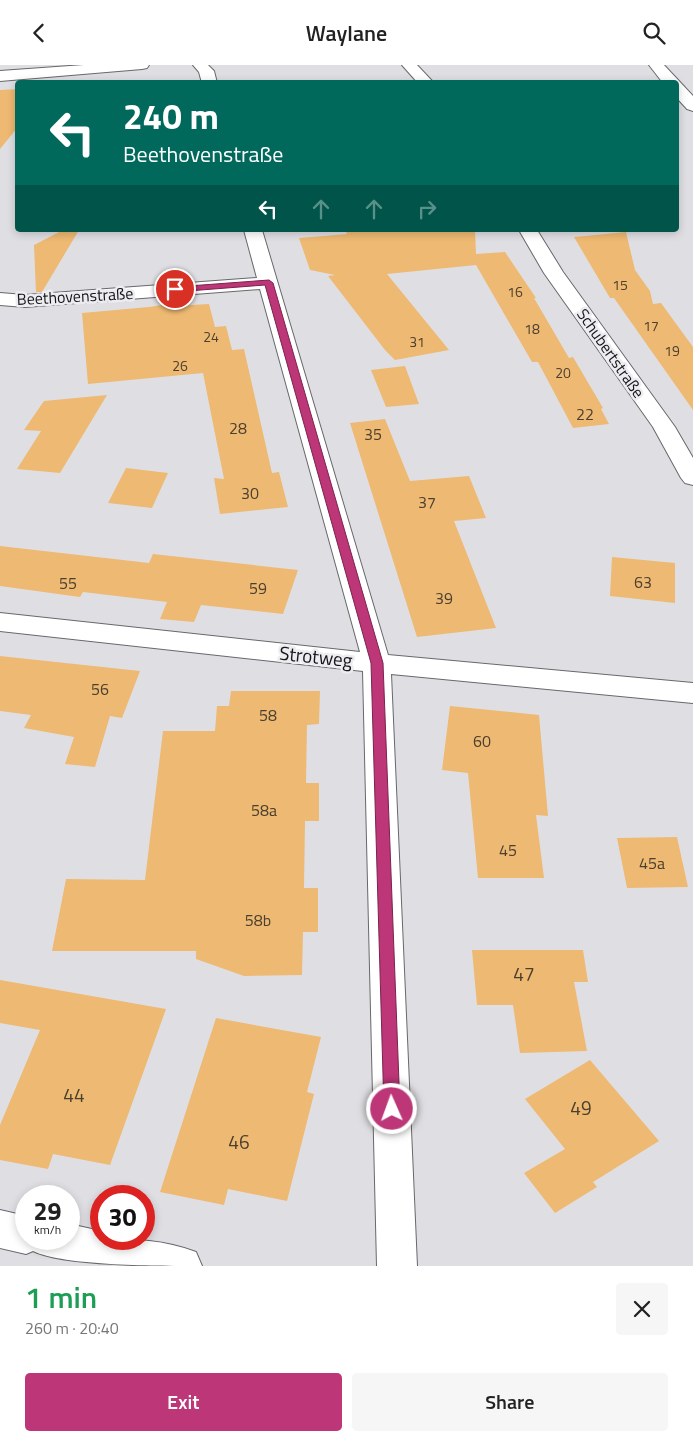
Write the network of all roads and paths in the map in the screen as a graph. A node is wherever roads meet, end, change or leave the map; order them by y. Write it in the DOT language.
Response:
graph roads {
  1 [pos="142,65"];
  2 [pos="200,65"];
  3 [pos="409,65"];
  4 [pos="656,65"];
  5 [pos="0,75"];
  6 [pos="209,80"];
  7 [pos="424,80"];
  8 [pos="669,80"];
  9 [pos="679,90"];
  10 [pos="693,105"];
  11 [pos="254,232"];
  12 [pos="529,232"];
  13 [pos="269,283"];
  14 [pos="0,299"];
  15 [pos="693,478"];
  16 [pos="0,622"];
  17 [pos="377,663"];
  18 [pos="693,693"];
  19 [pos="0,1229"];
  20 [pos="15,1232"];
  21 [pos="80,1246"];
  22 [pos="182,1266"];
  23 [pos="397,1266"];
  1 -- 5 [label="street"];
  2 -- 6 [label="street"];
  3 -- 7 [label="street"];
  4 -- 8 [label="street"];
  9 -- 10 [label="street"];
  11 -- 13 [label="street"];
  12 -- 15 [label="street, Schubertstraße"];
  13 -- 14 [label="street, Beethovenstraße"];
  13 -- 17 [label="street"];
  16 -- 17 [label="street, Strotweg"];
  17 -- 18 [label="street, Strotweg"];
  17 -- 23 [label="street"];
  19 -- 20 [label="street"];
  21 -- 22 [label="street"];
}
